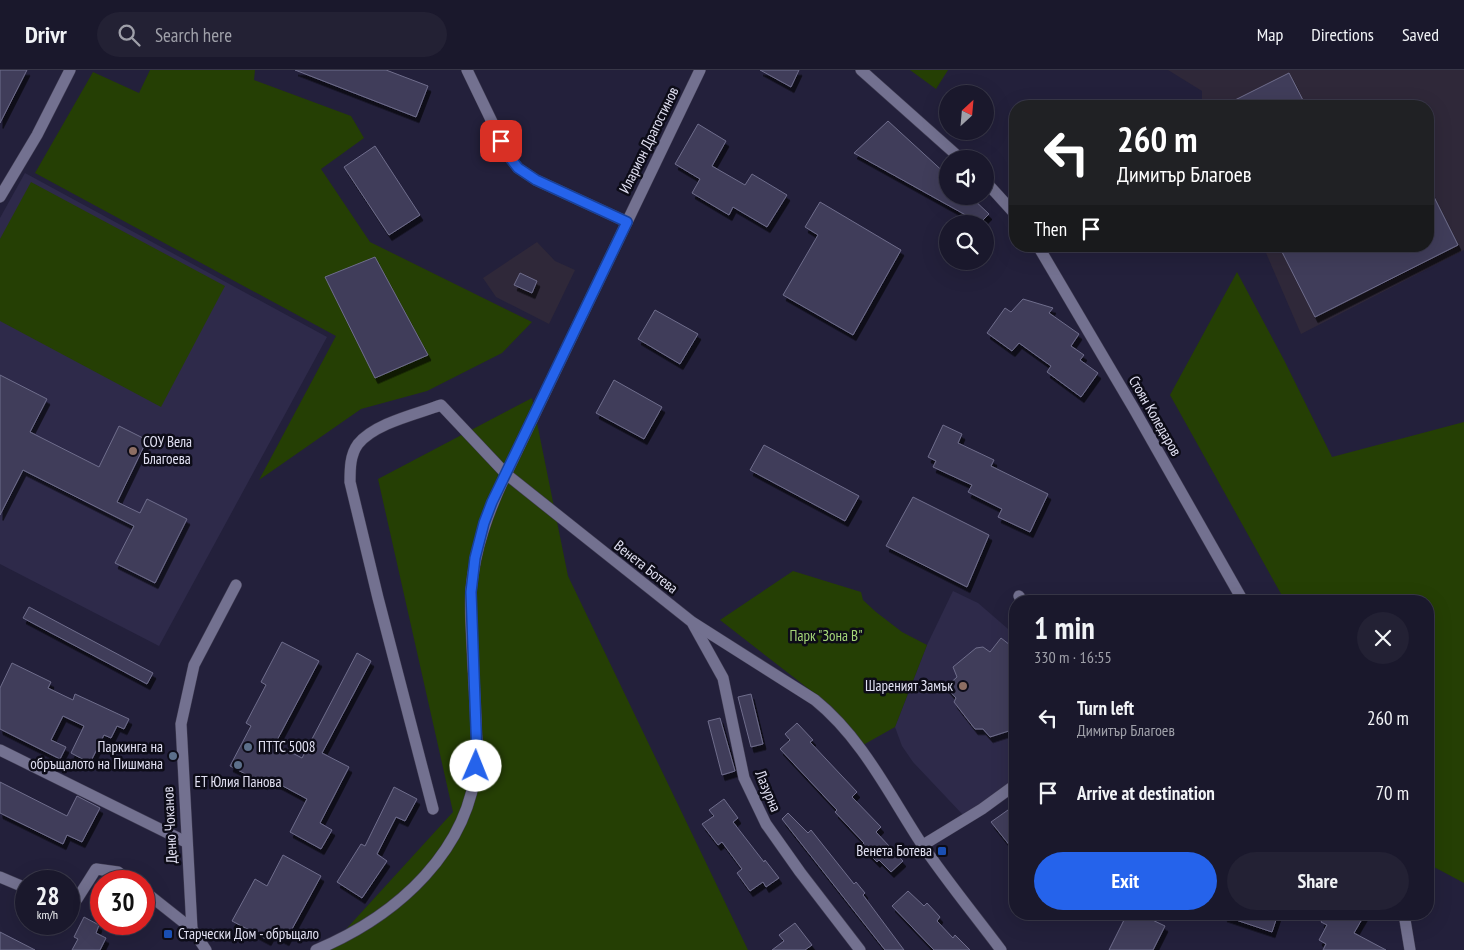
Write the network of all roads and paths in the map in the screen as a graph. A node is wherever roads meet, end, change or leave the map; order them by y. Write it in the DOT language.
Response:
graph roads {
  1 [pos="70,70"];
  2 [pos="467,70"];
  3 [pos="700,70"];
  4 [pos="861,70"];
  5 [pos="951,150"];
  6 [pos="994,191"];
  7 [pos="0,197"];
  8 [pos="1009,207"];
  9 [pos="627,222"];
  10 [pos="1042,252"];
  11 [pos="506,474"];
  12 [pos="236,586"];
  13 [pos="1241,595"];
  14 [pos="692,622"];
  15 [pos="0,750"];
  16 [pos="1009,789"];
  17 [pos="433,809"];
  18 [pos="186,842"];
  19 [pos="923,845"];
  20 [pos="0,877"];
  21 [pos="90,878"];
  22 [pos="15,883"];
  23 [pos="80,894"];
  24 [pos="155,900"];
  25 [pos="1405,920"];
  26 [pos="192,929"];
  27 [pos="337,941"];
  28 [pos="206,950"];
  29 [pos="316,950"];
  30 [pos="327,950"];
  31 [pos="860,950"];
  32 [pos="1001,950"];
  33 [pos="1410,950"];
  1 -- 7 [label="street"];
  2 -- 9 [label="street"];
  3 -- 9 [label="street, Иларион Драгостинов"];
  4 -- 5 [label="street"];
  6 -- 8 [label="street"];
  9 -- 11 [label="street, Иларион Драгостинов"];
  10 -- 13 [label="street, Стоян Коледаров"];
  11 -- 14 [label="street, Венета Ботева"];
  11 -- 17 [label="street, Венета Ботева"];
  11 -- 27 [label="street, Иларион Драгостинов"];
  12 -- 18 [label="street, Деню Чоканов"];
  14 -- 19 [label="street, Венета Ботева"];
  14 -- 31 [label="street, Лазурна"];
  15 -- 18 [label="street"];
  16 -- 19 [label="street"];
  18 -- 26 [label="street, Деню Чоканов"];
  19 -- 32 [label="street, Венета Ботева"];
  20 -- 22 [label="street"];
  21 -- 23 [label="street"];
  24 -- 26 [label="street"];
  25 -- 33 [label="street"];
  26 -- 28 [label="street, Деню Чоканов"];
  27 -- 29 [label="street, Иларион Драгостинов"];
  27 -- 30 [label="street, Иларион Драгостинов"];
}
